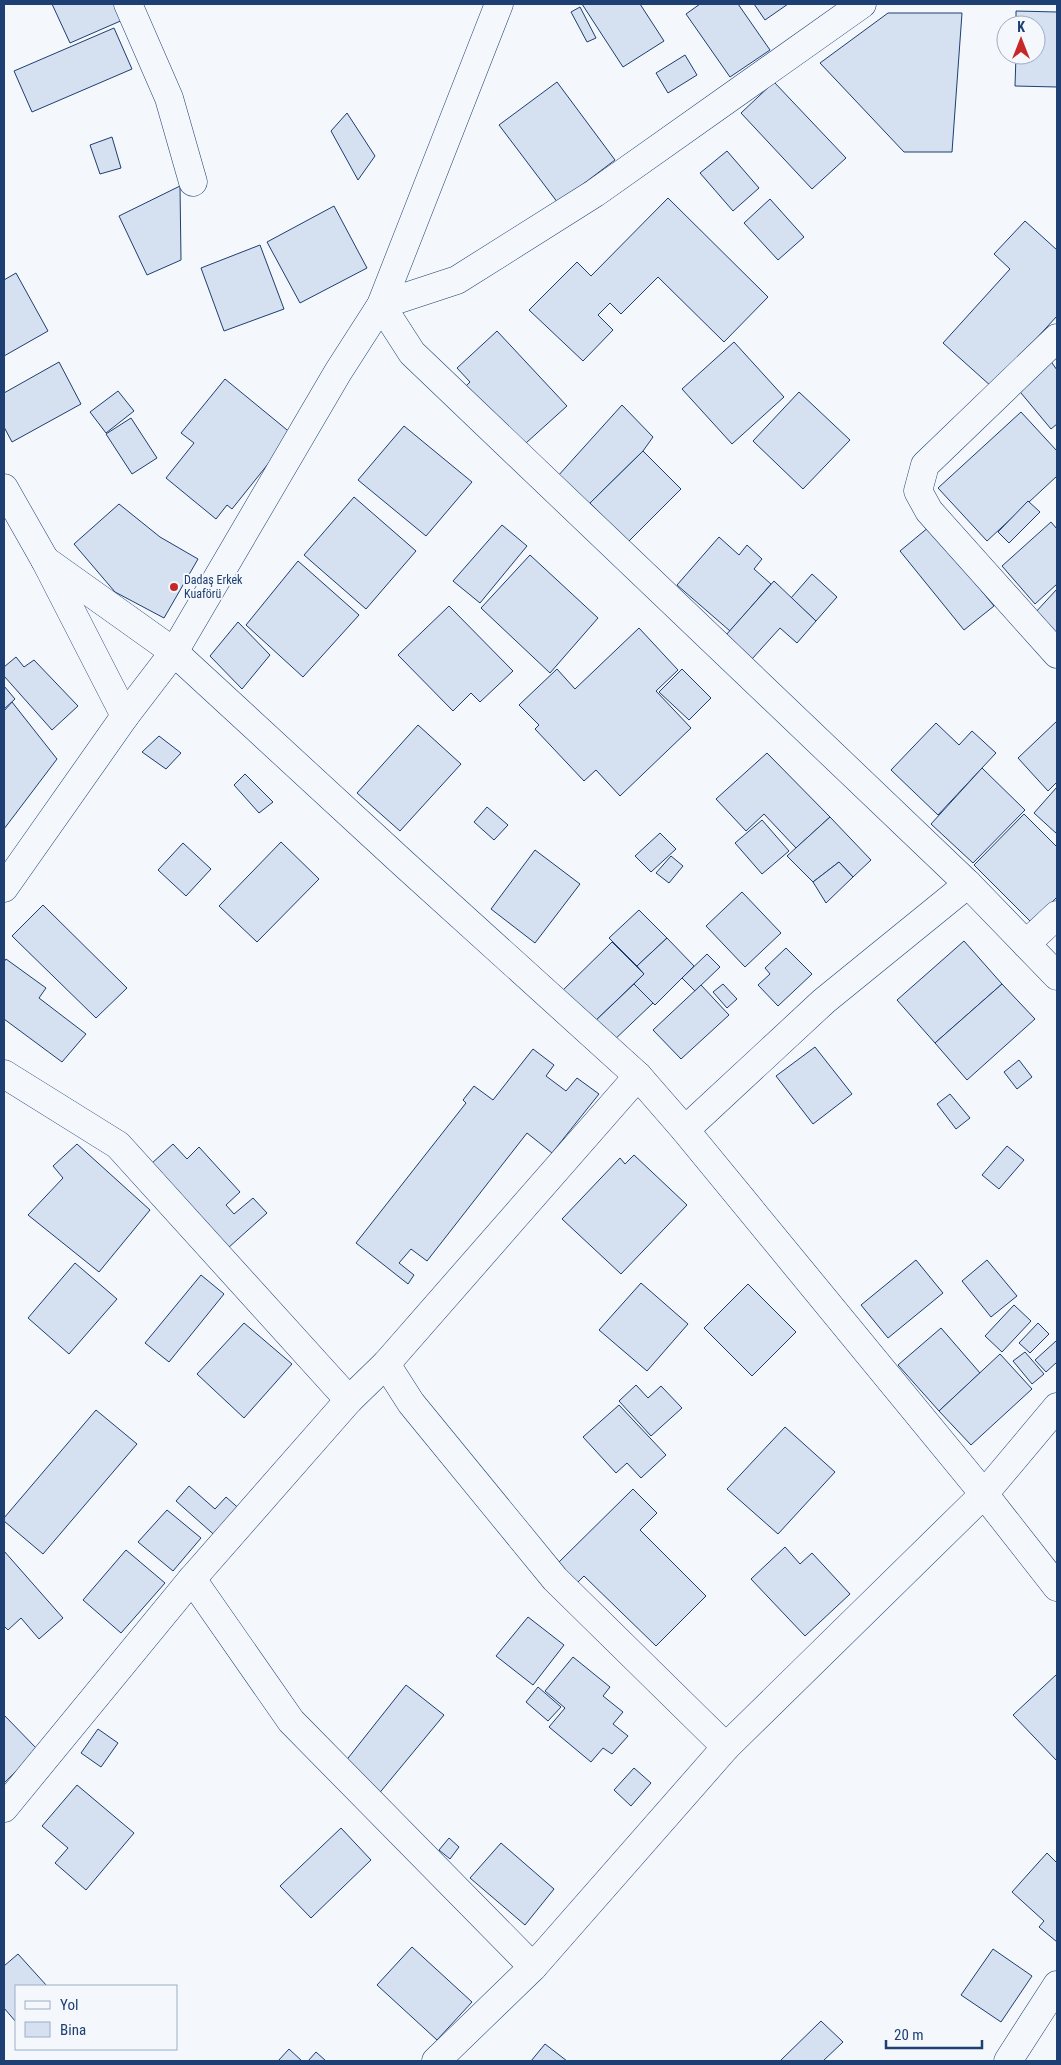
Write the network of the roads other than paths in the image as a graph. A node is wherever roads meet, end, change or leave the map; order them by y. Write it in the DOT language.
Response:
graph roads {
  1 [pos="128,4"];
  2 [pos="498,4"];
  3 [pos="862,4"];
  4 [pos="193,182"];
  5 [pos="381,305"];
  6 [pos="1057,338"];
  7 [pos="4,488"];
  8 [pos="45,560"];
  9 [pos="174,652"];
  10 [pos="1057,654"];
  11 [pos="125,716"];
  12 [pos="968,884"];
  13 [pos="4,888"];
  14 [pos="1057,915"];
  15 [pos="1026,944"];
  16 [pos="1057,976"];
  17 [pos="4,1074"];
  18 [pos="638,1076"];
  19 [pos="685,1130"];
  20 [pos="386,1364"];
  21 [pos="349,1400"];
  22 [pos="1057,1407"];
  23 [pos="984,1494"];
  24 [pos="192,1579"];
  25 [pos="1057,1587"];
  26 [pos="726,1747"];
  27 [pos="4,1808"];
  28 [pos="533,1967"];
  29 [pos="1057,1984"];
  30 [pos="436,2061"];
  31 [pos="1008,2061"];
  1 -- 4 [label="street"];
  2 -- 5 [label="street"];
  3 -- 5 [label="street"];
  5 -- 9 [label="street"];
  5 -- 12 [label="street"];
  6 -- 10 [label="street"];
  7 -- 8 [label="street"];
  8 -- 9 [label="street"];
  8 -- 11 [label="street"];
  9 -- 11 [label="street"];
  9 -- 18 [label="street"];
  11 -- 13 [label="street"];
  12 -- 15 [label="street"];
  12 -- 19 [label="street"];
  14 -- 15 [label="street"];
  15 -- 16 [label="street"];
  17 -- 21 [label="street"];
  18 -- 19 [label="street"];
  18 -- 20 [label="street"];
  19 -- 23 [label="street"];
  20 -- 21 [label="street"];
  20 -- 26 [label="street"];
  21 -- 24 [label="street"];
  22 -- 23 [label="street"];
  23 -- 25 [label="street"];
  23 -- 26 [label="street"];
  24 -- 27 [label="street"];
  24 -- 28 [label="street"];
  26 -- 28 [label="street"];
  28 -- 30 [label="street"];
  29 -- 31 [label="street"];
}
